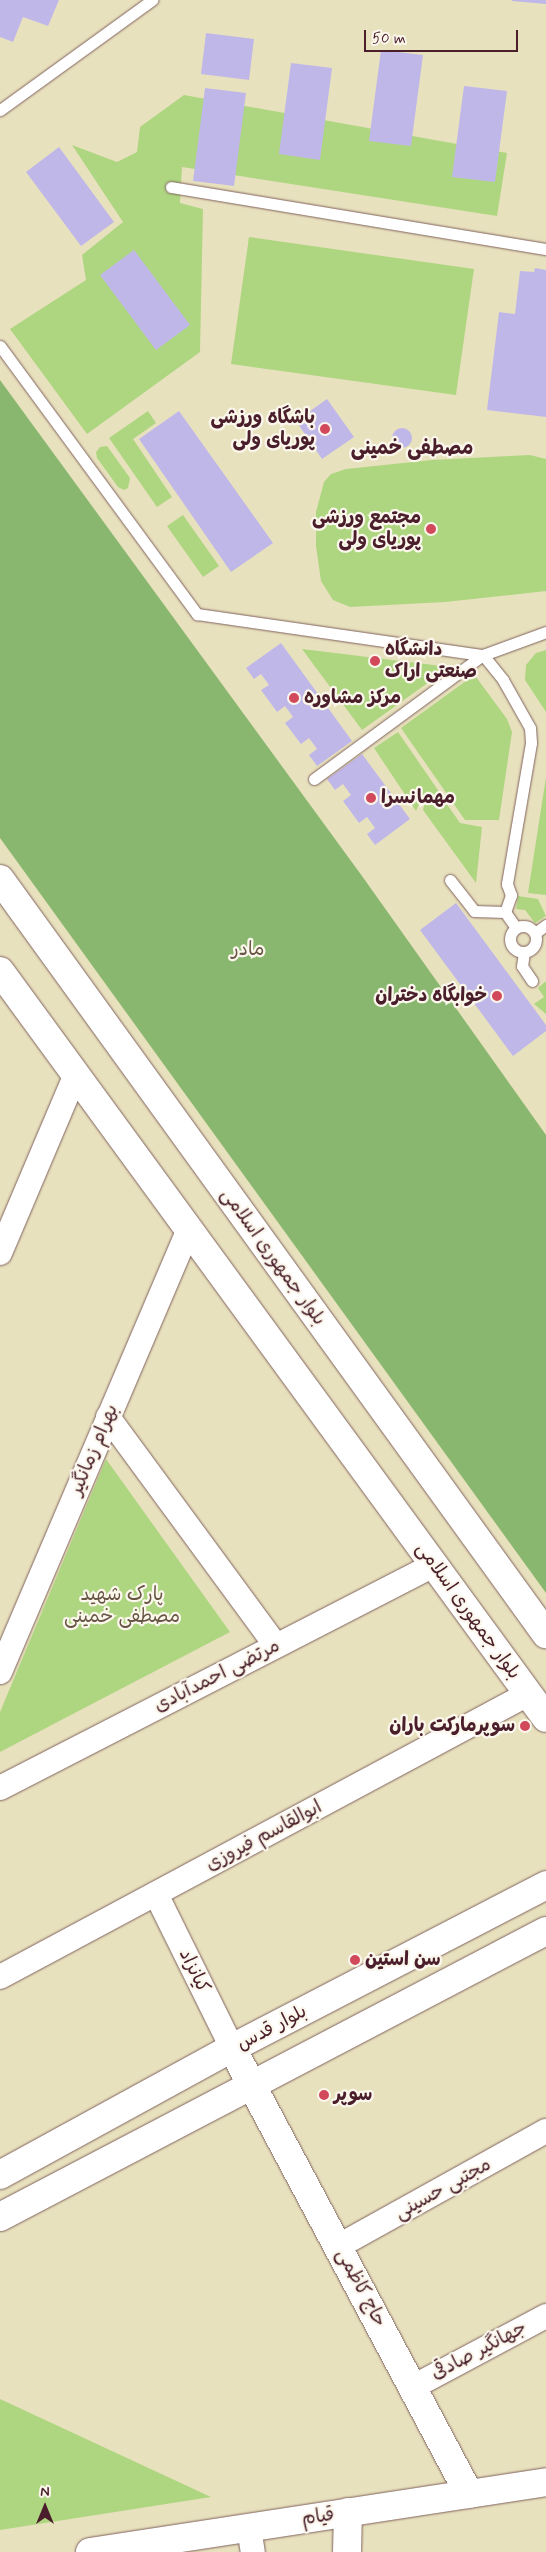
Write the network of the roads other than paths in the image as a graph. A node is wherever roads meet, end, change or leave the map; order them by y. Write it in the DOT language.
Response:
graph roads {
  1 [pos="152,0"];
  2 [pos="0,110"];
  3 [pos="171,187"];
  4 [pos="546,248"];
  5 [pos="0,346"];
  6 [pos="546,632"];
  7 [pos="483,655"];
  8 [pos="314,779"];
  9 [pos="0,879"];
  10 [pos="450,880"];
  11 [pos="505,912"];
  12 [pos="546,926"];
  13 [pos="516,928"];
  14 [pos="535,933"];
  15 [pos="524,952"];
  16 [pos="0,971"];
  17 [pos="532,981"];
  18 [pos="76,1074"];
  19 [pos="189,1229"];
  20 [pos="0,1253"];
  21 [pos="108,1417"];
  22 [pos="434,1565"];
  23 [pos="546,1634"];
  24 [pos="5,1646"];
  25 [pos="276,1646"];
  26 [pos="0,1672"];
  27 [pos="528,1694"];
  28 [pos="546,1718"];
  29 [pos="0,1788"];
  30 [pos="546,1885"];
  31 [pos="156,1894"];
  32 [pos="546,1931"];
  33 [pos="0,1977"];
  34 [pos="232,2048"];
  35 [pos="251,2084"];
  36 [pos="546,2131"];
  37 [pos="0,2174"];
  38 [pos="0,2217"];
  39 [pos="339,2246"];
  40 [pos="546,2316"];
  41 [pos="413,2387"];
  42 [pos="544,2482"];
  43 [pos="469,2494"];
  44 [pos="348,2512"];
  45 [pos="251,2540"];
  46 [pos="100,2551"];
  47 [pos="347,2552"];
  1 -- 2 [label="lane"];
  3 -- 4 [label="lane"];
  5 -- 7 [label="lane"];
  6 -- 7 [label="lane"];
  7 -- 8 [label="lane"];
  7 -- 11 [label="lane"];
  9 -- 23 [label="main road, بلوار جمهوری اسلامی"];
  10 -- 11 [label="lane"];
  11 -- 13 [label="lane"];
  12 -- 14 [label="lane"];
  13 -- 14 [label="lane"];
  13 -- 15 [label="lane"];
  14 -- 15 [label="lane"];
  15 -- 17 [label="lane"];
  16 -- 18 [label="main road, بلوار جمهوری اسلامی"];
  18 -- 19 [label="main road, بلوار جمهوری اسلامی"];
  18 -- 20 [label="street"];
  19 -- 21 [label="street, بهرام زمانگیر"];
  19 -- 22 [label="main road, بلوار جمهوری اسلامی"];
  21 -- 24 [label="street, بهرام زمانگیر"];
  21 -- 25 [label="street"];
  22 -- 25 [label="street, مرتضی احمدآبادی"];
  22 -- 27 [label="main road, بلوار جمهوری اسلامی"];
  24 -- 26 [label="street, بهرام زمانگیر"];
  25 -- 29 [label="street, مرتضی احمدآبادی"];
  27 -- 28 [label="main road, بلوار جمهوری اسلامی"];
  27 -- 31 [label="street, ابوالقاسم فیروزی"];
  30 -- 34 [label="main road, بلوار قدس"];
  31 -- 33 [label="street, ابوالقاسم فیروزی"];
  31 -- 34 [label="street, کیانزاد"];
  32 -- 35 [label="main road, بلوار قدس"];
  34 -- 35 [label="main road, حاج کاظمی"];
  34 -- 37 [label="main road, بلوار قدس"];
  35 -- 38 [label="main road, بلوار قدس"];
  35 -- 39 [label="main road, حاج کاظمی"];
  36 -- 39 [label="street, مجتبی حسینی"];
  39 -- 41 [label="main road, حاج کاظمی"];
  40 -- 41 [label="street, جهانگیر صادقی"];
  41 -- 43 [label="main road, حاج کاظمی"];
  42 -- 43 [label="main road, قیام"];
  43 -- 44 [label="main road, قیام"];
  44 -- 45 [label="main road, قیام"];
  44 -- 47 [label="main road"];
  45 -- 46 [label="main road, قیام"];
}
